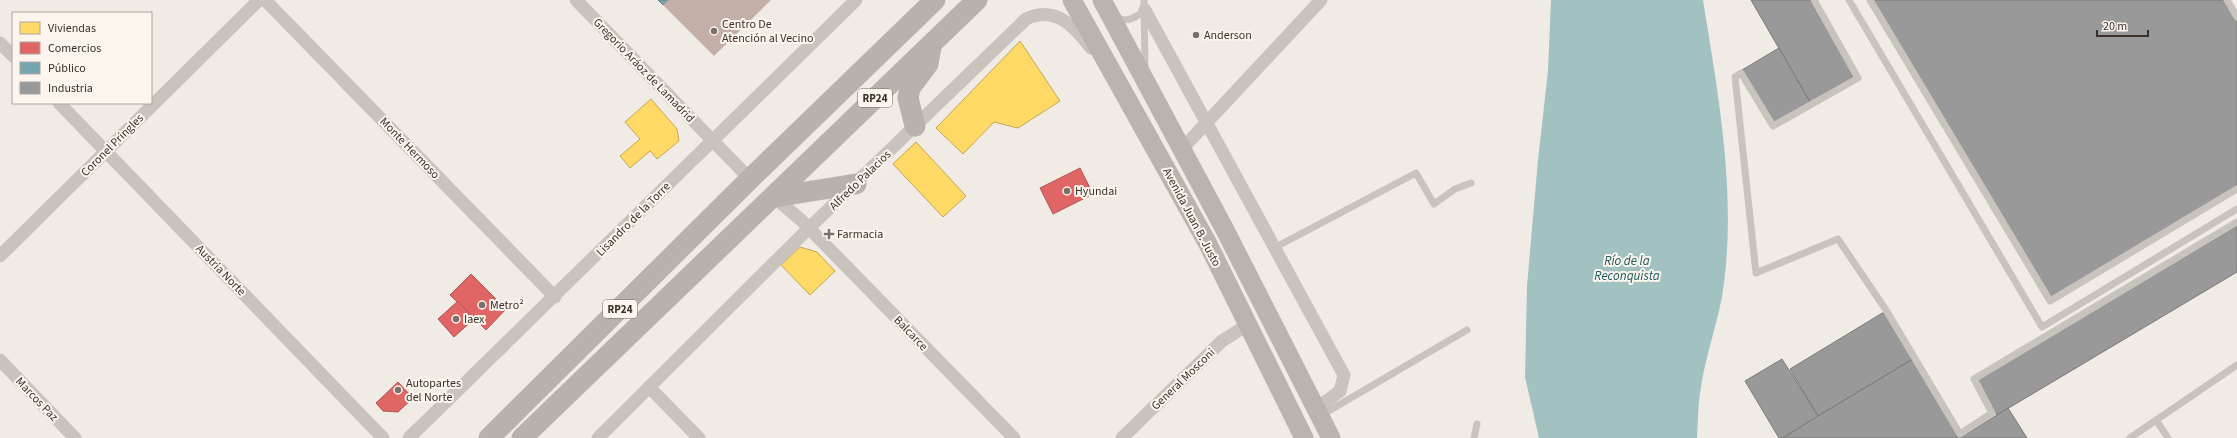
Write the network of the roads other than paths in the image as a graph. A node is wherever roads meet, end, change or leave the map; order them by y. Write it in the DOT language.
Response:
graph roads {
  1 [pos="259,0"];
  2 [pos="265,0"];
  3 [pos="576,0"];
  4 [pos="856,0"];
  5 [pos="935,0"];
  6 [pos="977,0"];
  7 [pos="1072,0"];
  8 [pos="1321,0"];
  9 [pos="1814,0"];
  10 [pos="1849,0"];
  11 [pos="1870,0"];
  12 [pos="2227,0"];
  13 [pos="1144,5"];
  14 [pos="1105,6"];
  15 [pos="2237,17"];
  16 [pos="0,43"];
  17 [pos="932,43"];
  18 [pos="12,55"];
  19 [pos="1145,82"];
  20 [pos="1126,95"];
  21 [pos="60,104"];
  22 [pos="1206,123"];
  23 [pos="915,126"];
  24 [pos="712,140"];
  25 [pos="1182,149"];
  26 [pos="106,151"];
  27 [pos="750,179"];
  28 [pos="1471,183"];
  29 [pos="856,184"];
  30 [pos="2237,189"];
  31 [pos="774,197"];
  32 [pos="2237,209"];
  33 [pos="2237,222"];
  34 [pos="809,228"];
  35 [pos="1274,248"];
  36 [pos="0,256"];
  37 [pos="555,297"];
  38 [pos="1247,325"];
  39 [pos="1467,330"];
  40 [pos="0,360"];
  41 [pos="2237,365"];
  42 [pos="649,387"];
  43 [pos="1318,412"];
  44 [pos="2156,420"];
  45 [pos="1477,424"];
  46 [pos="75,438"];
  47 [pos="383,438"];
  48 [pos="409,438"];
  49 [pos="489,438"];
  50 [pos="522,438"];
  51 [pos="598,438"];
  52 [pos="699,438"];
  53 [pos="1014,438"];
  54 [pos="1122,438"];
  55 [pos="1304,438"];
  56 [pos="1331,438"];
  57 [pos="1474,438"];
  58 [pos="2130,438"];
  59 [pos="2168,438"];
  1 -- 26 [label="street, Coronel Pringles"];
  2 -- 37 [label="street, Monte Hermoso"];
  3 -- 24 [label="street, Gregorio Aráoz de Lamadrid"];
  4 -- 24 [label="street, Lisandro de la Torre"];
  5 -- 27 [label="main road, RP24"];
  6 -- 17 [label="main road, RP24"];
  7 -- 20 [label="main road, Avenida Juan B. Justo"];
  8 -- 22 [label="street"];
  9 -- 33 [label="lane"];
  10 -- 32 [label="lane"];
  11 -- 30 [label="lane"];
  12 -- 15 [label="lane"];
  13 -- 14 [label="lane"];
  13 -- 19 [label="lane"];
  13 -- 22 [label="street"];
  14 -- 19 [label="main road, Avenida Juan B. Justo"];
  16 -- 18 [label="street"];
  17 -- 23 [label="main road"];
  17 -- 31 [label="main road, RP24"];
  19 -- 25 [label="main road, Avenida Juan B. Justo"];
  20 -- 23 [label="street, Alfredo Palacios"];
  20 -- 38 [label="main road, Avenida Juan B. Justo"];
  21 -- 26 [label="street, Austria Norte"];
  22 -- 25 [label="street"];
  22 -- 35 [label="street"];
  23 -- 29 [label="street, Alfredo Palacios"];
  24 -- 27 [label="street, Gregorio Aráoz de Lamadrid"];
  24 -- 37 [label="street, Lisandro de la Torre"];
  25 -- 43 [label="main road, Avenida Juan B. Justo"];
  26 -- 36 [label="street, Coronel Pringles"];
  26 -- 47 [label="street, Austria Norte"];
  27 -- 49 [label="main road, RP24"];
  28 -- 35 [label="lane"];
  29 -- 31 [label="main road"];
  29 -- 34 [label="street, Alfredo Palacios"];
  31 -- 34 [label="street, Balcarce"];
  31 -- 50 [label="main road, RP24"];
  34 -- 42 [label="street, Alfredo Palacios"];
  34 -- 53 [label="street, Balcarce"];
  35 -- 43 [label="street"];
  37 -- 48 [label="street, Lisandro de la Torre"];
  38 -- 54 [label="street, General Mosconi"];
  38 -- 55 [label="main road, Avenida Juan B. Justo"];
  39 -- 43 [label="lane"];
  40 -- 46 [label="street, Marcos Paz"];
  41 -- 44 [label="lane"];
  42 -- 51 [label="street, Alfredo Palacios"];
  42 -- 52 [label="street"];
  43 -- 56 [label="main road, Avenida Juan B. Justo"];
  44 -- 58 [label="lane"];
  44 -- 59 [label="lane"];
  45 -- 57 [label="lane"];
}
